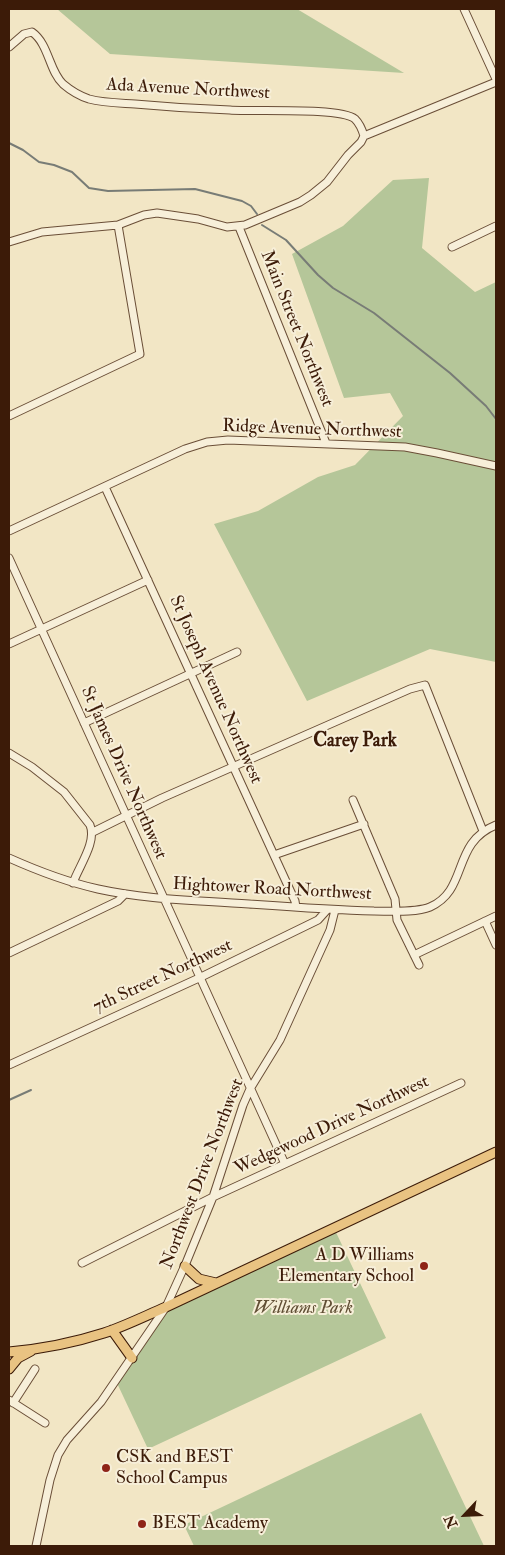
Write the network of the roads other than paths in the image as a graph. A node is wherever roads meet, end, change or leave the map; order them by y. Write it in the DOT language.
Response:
graph roads {
  1 [pos="464,9"];
  2 [pos="9,47"];
  3 [pos="496,80"];
  4 [pos="364,136"];
  5 [pos="118,225"];
  6 [pos="496,226"];
  7 [pos="238,227"];
  8 [pos="9,242"];
  9 [pos="452,247"];
  10 [pos="9,416"];
  11 [pos="326,443"];
  12 [pos="496,466"];
  13 [pos="104,487"];
  14 [pos="9,531"];
  15 [pos="9,558"];
  16 [pos="148,580"];
  17 [pos="42,630"];
  18 [pos="9,644"];
  19 [pos="237,652"];
  20 [pos="191,673"];
  21 [pos="84,723"];
  22 [pos="9,753"];
  23 [pos="234,768"];
  24 [pos="353,800"];
  25 [pos="126,817"];
  26 [pos="364,824"];
  27 [pos="496,825"];
  28 [pos="482,831"];
  29 [pos="93,832"];
  30 [pos="274,855"];
  31 [pos="9,858"];
  32 [pos="73,883"];
  33 [pos="125,894"];
  34 [pos="163,899"];
  35 [pos="296,907"];
  36 [pos="327,910"];
  37 [pos="335,910"];
  38 [pos="396,912"];
  39 [pos="496,916"];
  40 [pos="485,921"];
  41 [pos="496,945"];
  42 [pos="9,953"];
  43 [pos="414,955"];
  44 [pos="419,965"];
  45 [pos="199,978"];
  46 [pos="9,1065"];
  47 [pos="461,1083"];
  48 [pos="250,1089"];
  49 [pos="496,1152"];
  50 [pos="285,1164"];
  51 [pos="213,1197"];
  52 [pos="82,1263"];
  53 [pos="185,1266"];
  54 [pos="216,1283"];
  55 [pos="166,1308"];
  56 [pos="112,1330"];
  57 [pos="36,1349"];
  58 [pos="9,1352"];
  59 [pos="132,1358"];
  60 [pos="9,1369"];
  61 [pos="35,1370"];
  62 [pos="11,1402"];
  63 [pos="46,1423"];
  64 [pos="36,1546"];
  1 -- 3 [label="street"];
  2 -- 4 [label="street, Ada Avenue Northwest"];
  3 -- 4 [label="street"];
  4 -- 7 [label="street"];
  5 -- 7 [label="street"];
  5 -- 8 [label="street"];
  5 -- 10 [label="street"];
  6 -- 9 [label="street"];
  7 -- 11 [label="street, Main Street Northwest"];
  11 -- 12 [label="street, Ridge Avenue Northwest"];
  11 -- 13 [label="street, Ridge Avenue Northwest"];
  13 -- 14 [label="street, Ridge Avenue Northwest"];
  13 -- 16 [label="street, St Joseph Avenue Northwest"];
  15 -- 17 [label="street, St James Drive Northwest"];
  16 -- 17 [label="street"];
  16 -- 20 [label="street, St Joseph Avenue Northwest"];
  17 -- 18 [label="street"];
  17 -- 21 [label="street, St James Drive Northwest"];
  19 -- 20 [label="street"];
  20 -- 21 [label="street"];
  20 -- 23 [label="street, St Joseph Avenue Northwest"];
  21 -- 25 [label="street, St James Drive Northwest"];
  22 -- 29 [label="street"];
  23 -- 25 [label="street"];
  23 -- 28 [label="street"];
  23 -- 30 [label="street, St Joseph Avenue Northwest"];
  24 -- 26 [label="street"];
  25 -- 29 [label="street"];
  25 -- 34 [label="street, St James Drive Northwest"];
  26 -- 30 [label="street"];
  26 -- 38 [label="street"];
  27 -- 28 [label="street"];
  28 -- 38 [label="street, Hightower Road Northwest"];
  29 -- 32 [label="street"];
  30 -- 35 [label="street, St Joseph Avenue Northwest"];
  31 -- 32 [label="street, Hightower Road Northwest"];
  32 -- 33 [label="street, Hightower Road Northwest"];
  33 -- 34 [label="street, Hightower Road Northwest"];
  33 -- 42 [label="street"];
  34 -- 35 [label="street, Hightower Road Northwest"];
  34 -- 45 [label="street, St James Drive Northwest"];
  35 -- 36 [label="street, Hightower Road Northwest"];
  36 -- 37 [label="street, Hightower Road Northwest"];
  36 -- 45 [label="street, 7th Street Northwest"];
  37 -- 38 [label="street, Hightower Road Northwest"];
  37 -- 48 [label="street, Northwest Drive Northwest"];
  38 -- 43 [label="street"];
  39 -- 40 [label="street"];
  40 -- 41 [label="street"];
  40 -- 43 [label="street"];
  43 -- 44 [label="street"];
  45 -- 46 [label="street, 7th Street Northwest"];
  45 -- 48 [label="street, St James Drive Northwest"];
  47 -- 50 [label="street, Wedgewood Drive Northwest"];
  48 -- 50 [label="street, St James Drive Northwest"];
  48 -- 51 [label="street, Northwest Drive Northwest"];
  49 -- 54 [label="main road"];
  50 -- 51 [label="street, Wedgewood Drive Northwest"];
  51 -- 52 [label="street, Wedgewood Drive Northwest"];
  51 -- 53 [label="street, Northwest Drive Northwest"];
  53 -- 54 [label="main road"];
  53 -- 55 [label="street, Northwest Drive Northwest"];
  54 -- 55 [label="main road"];
  55 -- 56 [label="main road"];
  55 -- 59 [label="street, Northwest Drive Northwest"];
  56 -- 57 [label="main road"];
  56 -- 59 [label="main road"];
  57 -- 58 [label="main road"];
  57 -- 60 [label="main road"];
  59 -- 64 [label="street, Northwest Drive Northwest"];
  61 -- 62 [label="street"];
  62 -- 63 [label="street"];
}
